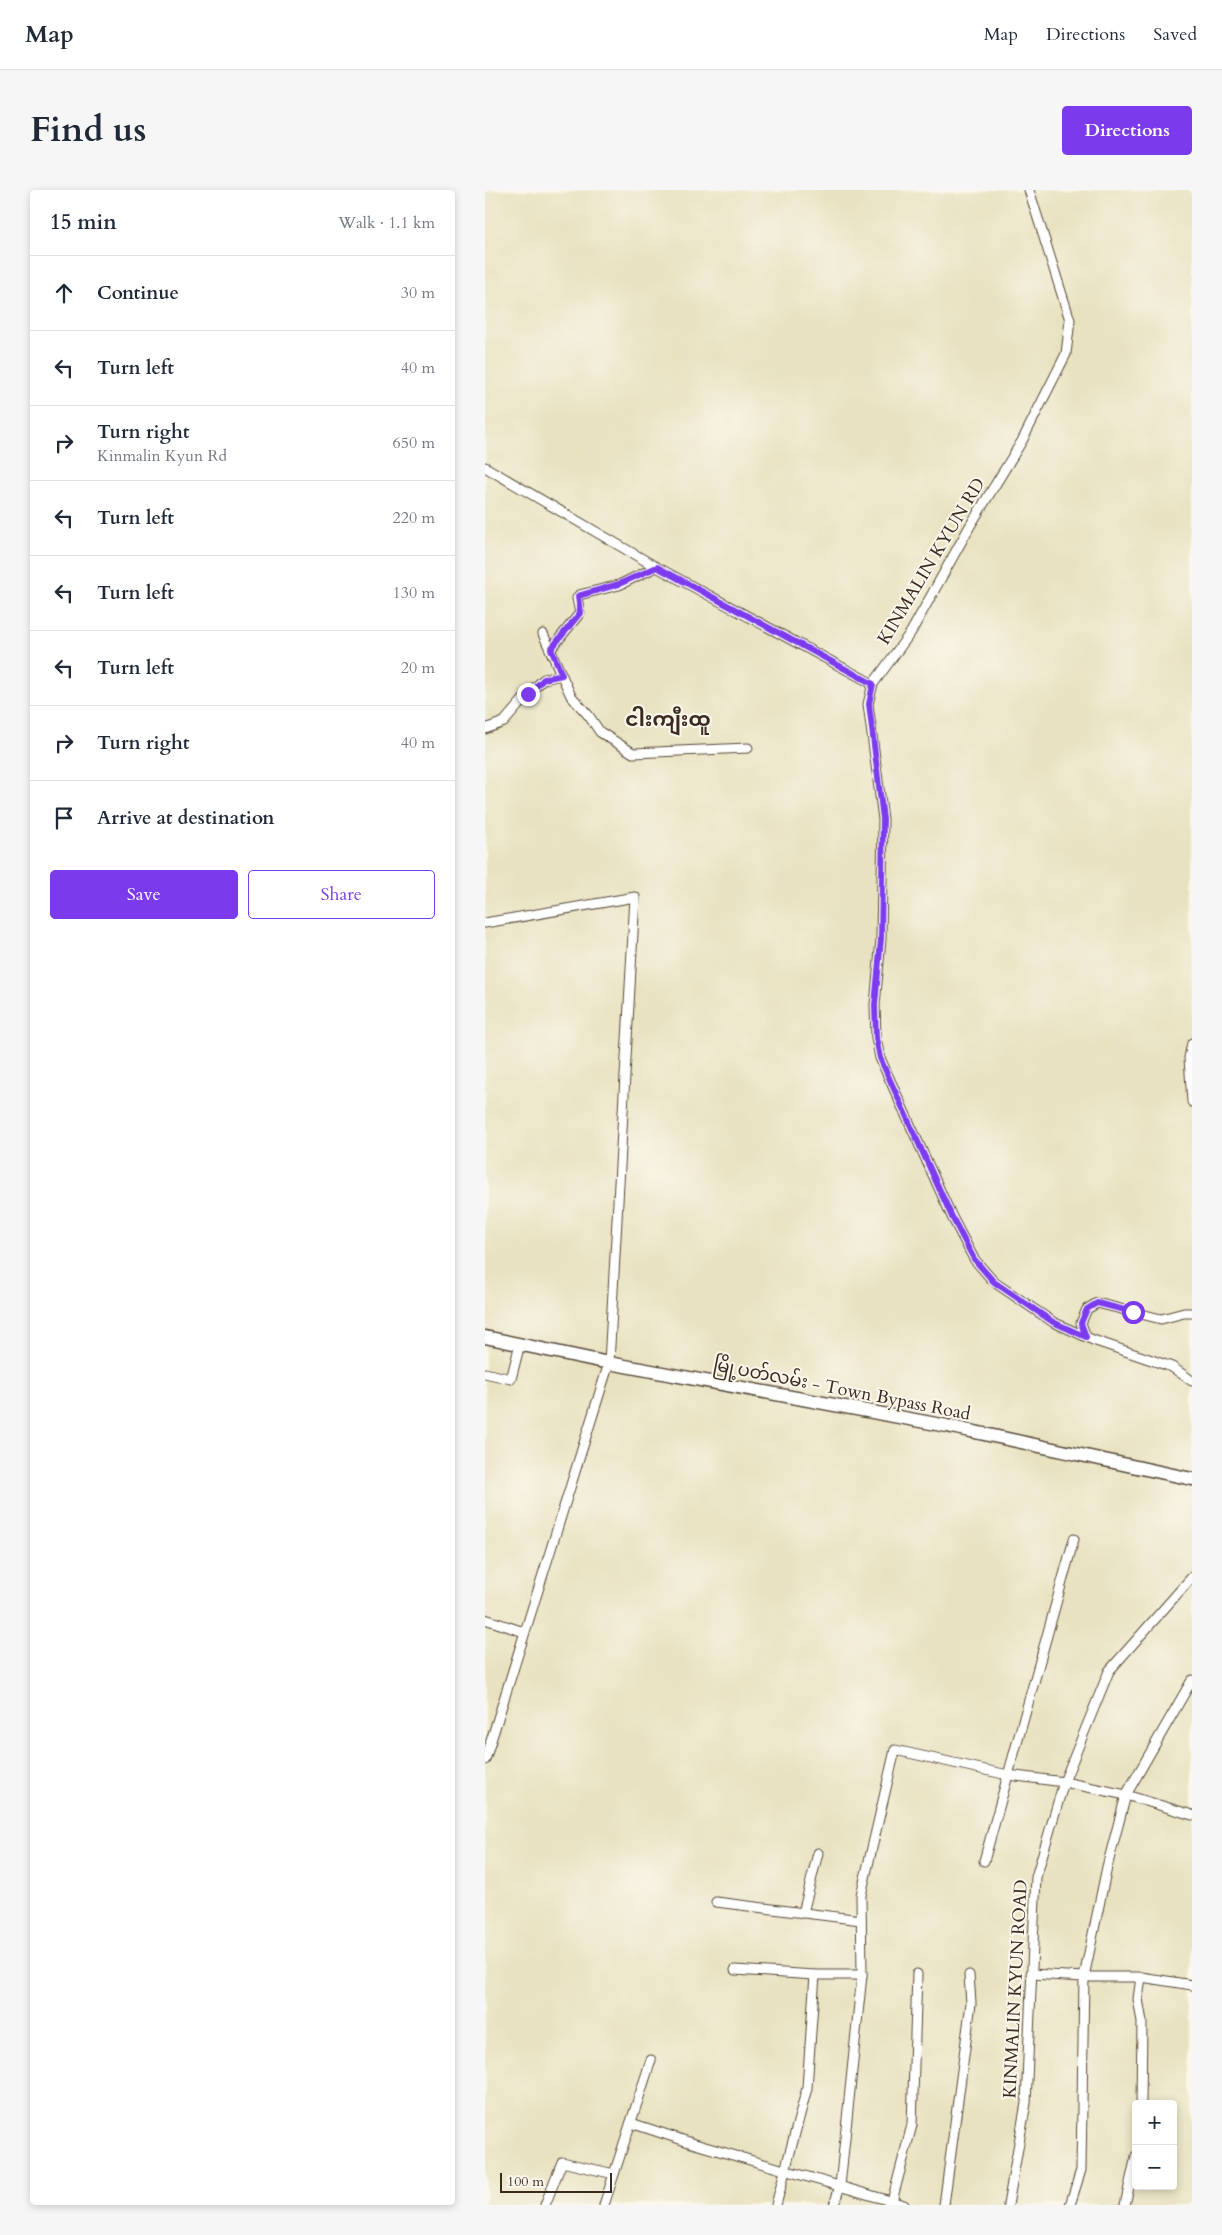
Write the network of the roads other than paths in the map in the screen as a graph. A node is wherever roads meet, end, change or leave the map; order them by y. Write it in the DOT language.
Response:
graph roads {
  1 [pos="1029,190"];
  2 [pos="485,467"];
  3 [pos="657,567"];
  4 [pos="543,634"];
  5 [pos="551,649"];
  6 [pos="562,675"];
  7 [pos="873,684"];
  8 [pos="485,729"];
  9 [pos="748,748"];
  10 [pos="485,923"];
  11 [pos="1192,1043"];
  12 [pos="1192,1102"];
  13 [pos="1192,1313"];
  14 [pos="1086,1337"];
  15 [pos="485,1338"];
  16 [pos="520,1344"];
  17 [pos="609,1363"];
  18 [pos="485,1373"];
  19 [pos="1192,1381"];
  20 [pos="1192,1479"];
  21 [pos="1074,1539"];
  22 [pos="1192,1577"];
  23 [pos="485,1620"];
  24 [pos="524,1632"];
  25 [pos="1192,1680"];
  26 [pos="485,1760"];
  27 [pos="1008,1775"];
  28 [pos="1063,1782"];
  29 [pos="1126,1795"];
  30 [pos="1192,1814"];
  31 [pos="818,1853"];
  32 [pos="984,1861"];
  33 [pos="716,1902"];
  34 [pos="803,1913"];
  35 [pos="861,1920"];
  36 [pos="735,1970"];
  37 [pos="917,1974"];
  38 [pos="1031,1974"];
  39 [pos="815,1975"];
  40 [pos="863,1975"];
  41 [pos="969,1975"];
  42 [pos="1084,1977"];
  43 [pos="1141,1977"];
  44 [pos="1192,1985"];
  45 [pos="651,2060"];
  46 [pos="1141,2100"];
  47 [pos="631,2123"];
  48 [pos="786,2171"];
  49 [pos="614,2174"];
  50 [pos="1132,2174"];
  51 [pos="840,2186"];
  52 [pos="891,2204"];
  53 [pos="545,2205"];
  54 [pos="604,2205"];
  55 [pos="776,2205"];
  56 [pos="834,2205"];
  57 [pos="904,2205"];
  58 [pos="944,2205"];
  59 [pos="1008,2205"];
  60 [pos="1070,2205"];
  61 [pos="1125,2205"];
  1 -- 7 [label="street, KINMALIN KYUN RD"];
  2 -- 3 [label="street"];
  3 -- 5 [label="street"];
  3 -- 7 [label="street"];
  4 -- 5 [label="street"];
  5 -- 6 [label="street"];
  6 -- 8 [label="street"];
  6 -- 9 [label="street"];
  7 -- 14 [label="street, KINMALIN KYUN RD"];
  10 -- 17 [label="street"];
  11 -- 12 [label="street"];
  13 -- 14 [label="street"];
  14 -- 19 [label="street, KINMALIN KYUN RD"];
  15 -- 16 [label="main road, မြို့ပတ်လမ်း - Town Bypass Road"];
  16 -- 17 [label="main road, မြို့ပတ်လမ်း - Town Bypass Road"];
  16 -- 18 [label="street"];
  17 -- 20 [label="main road, မြို့ပတ်လမ်း - Town Bypass Road"];
  17 -- 24 [label="street"];
  21 -- 27 [label="street"];
  22 -- 28 [label="street, KINMALIN KYUN ROAD"];
  23 -- 24 [label="street"];
  24 -- 26 [label="street"];
  25 -- 29 [label="street"];
  27 -- 28 [label="street"];
  27 -- 32 [label="street"];
  27 -- 35 [label="street"];
  28 -- 29 [label="street"];
  28 -- 38 [label="street, KINMALIN KYUN ROAD"];
  29 -- 30 [label="street"];
  29 -- 42 [label="street"];
  31 -- 34 [label="street"];
  33 -- 34 [label="street"];
  34 -- 35 [label="street"];
  35 -- 40 [label="street"];
  36 -- 39 [label="street"];
  37 -- 52 [label="street"];
  38 -- 42 [label="street"];
  38 -- 59 [label="street, KINMALIN KYUN ROAD"];
  39 -- 40 [label="street"];
  39 -- 48 [label="street"];
  40 -- 51 [label="street"];
  41 -- 58 [label="street"];
  42 -- 43 [label="street"];
  42 -- 60 [label="street"];
  43 -- 44 [label="street"];
  43 -- 46 [label="street"];
  45 -- 47 [label="street"];
  47 -- 48 [label="street"];
  47 -- 49 [label="street"];
  48 -- 51 [label="street"];
  48 -- 55 [label="street"];
  49 -- 53 [label="street"];
  49 -- 54 [label="street"];
  50 -- 61 [label="street"];
  51 -- 52 [label="street"];
  51 -- 56 [label="street"];
  52 -- 57 [label="street"];
}
